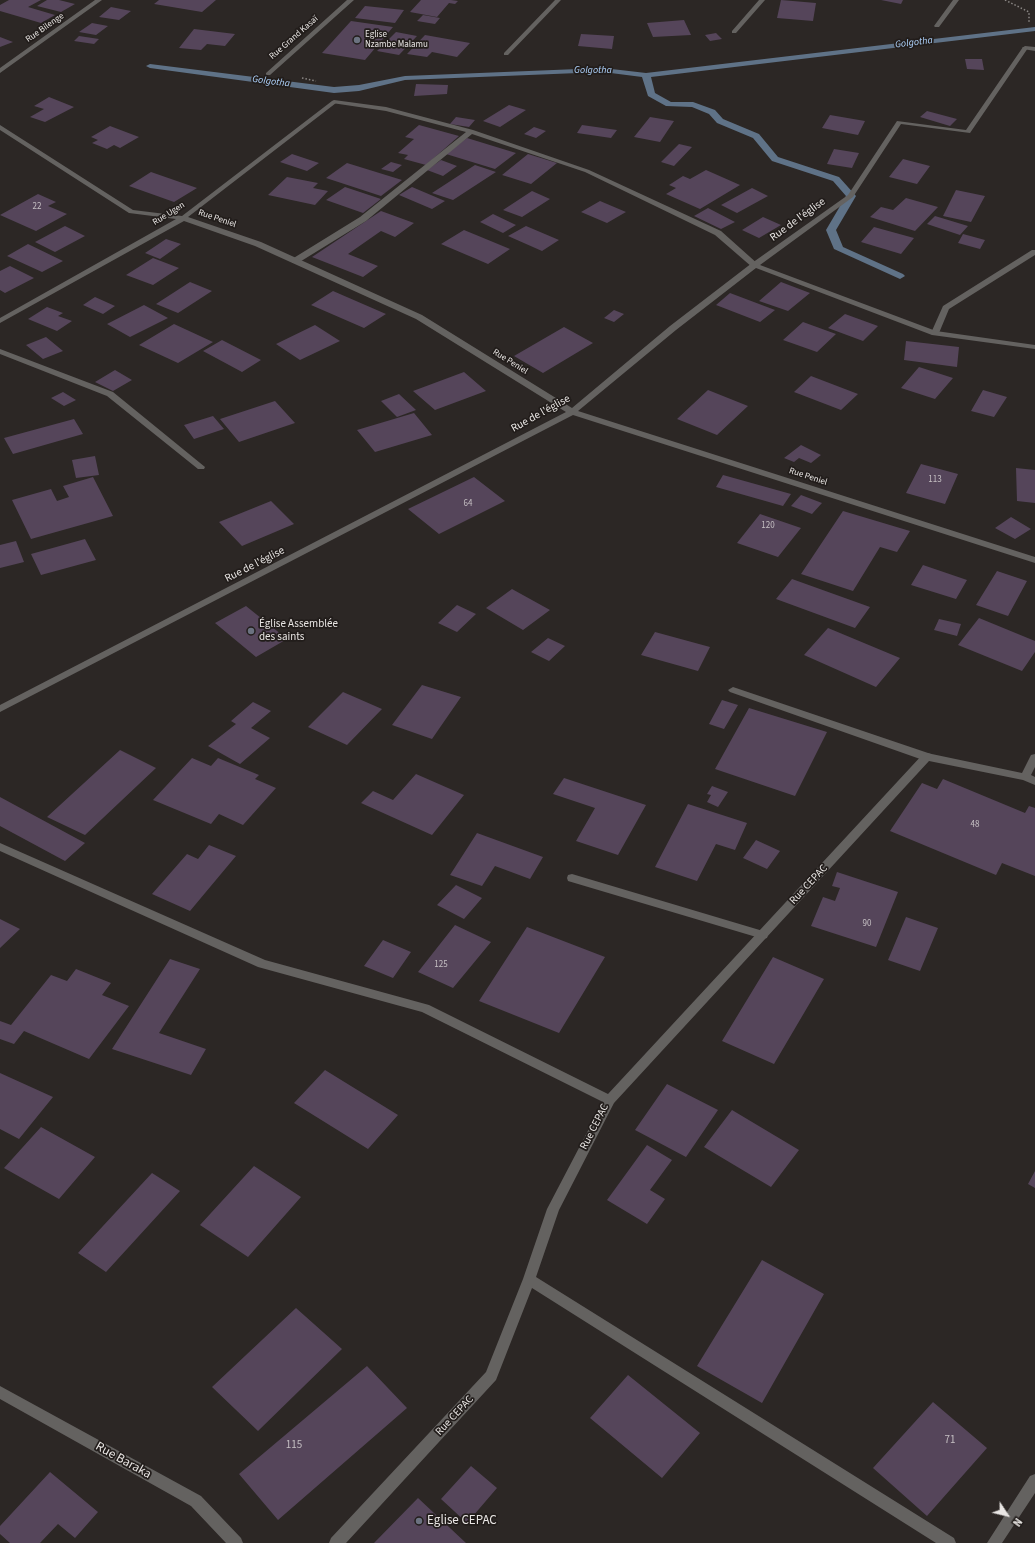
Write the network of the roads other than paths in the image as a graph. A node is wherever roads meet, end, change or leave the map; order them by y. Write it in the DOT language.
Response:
graph roads {
  1 [pos="100,0"];
  2 [pos="351,0"];
  3 [pos="558,0"];
  4 [pos="762,0"];
  5 [pos="956,0"];
  6 [pos="937,26"];
  7 [pos="734,32"];
  8 [pos="1035,49"];
  9 [pos="506,54"];
  10 [pos="0,71"];
  11 [pos="268,74"];
  12 [pos="0,127"];
  13 [pos="470,131"];
  14 [pos="183,218"];
  15 [pos="1035,252"];
  16 [pos="295,261"];
  17 [pos="755,265"];
  18 [pos="0,321"];
  19 [pos="935,333"];
  20 [pos="1035,347"];
  21 [pos="0,351"];
  22 [pos="572,412"];
  23 [pos="201,467"];
  24 [pos="1035,560"];
  25 [pos="733,690"];
  26 [pos="0,709"];
  27 [pos="927,757"];
  28 [pos="1035,758"];
  29 [pos="1030,779"];
  30 [pos="0,847"];
  31 [pos="572,878"];
  32 [pos="763,935"];
  33 [pos="610,1100"];
  34 [pos="529,1279"];
  35 [pos="0,1392"];
  36 [pos="1035,1481"];
  37 [pos="236,1543"];
  38 [pos="336,1543"];
  39 [pos="949,1543"];
  40 [pos="994,1543"];
  1 -- 10 [label="street, Rue Bilenge"];
  2 -- 11 [label="street, Rue Grand Kasaï"];
  3 -- 9 [label="street"];
  4 -- 7 [label="street"];
  5 -- 6 [label="street"];
  8 -- 17 [label="street, Rue de l'église"];
  12 -- 14 [label="street, Rue Peniel"];
  13 -- 14 [label="street, Rue Ugen"];
  13 -- 16 [label="street"];
  13 -- 17 [label="street"];
  14 -- 16 [label="street, Rue Peniel"];
  14 -- 18 [label="street, Rue Ugen"];
  15 -- 19 [label="street"];
  16 -- 22 [label="street, Rue Peniel"];
  17 -- 19 [label="street"];
  17 -- 22 [label="street, Rue de l'église"];
  19 -- 20 [label="street"];
  21 -- 23 [label="street"];
  22 -- 24 [label="street, Rue Peniel"];
  22 -- 26 [label="street, Rue de l'église"];
  25 -- 27 [label="street"];
  27 -- 29 [label="street"];
  27 -- 32 [label="street, Rue CEPAC"];
  28 -- 29 [label="street"];
  30 -- 33 [label="street"];
  31 -- 32 [label="street"];
  32 -- 33 [label="street, Rue CEPAC"];
  33 -- 34 [label="street, Rue CEPAC"];
  34 -- 38 [label="street, Rue CEPAC"];
  34 -- 39 [label="street"];
  35 -- 37 [label="street, Rue Baraka"];
  36 -- 40 [label="street"];
}
